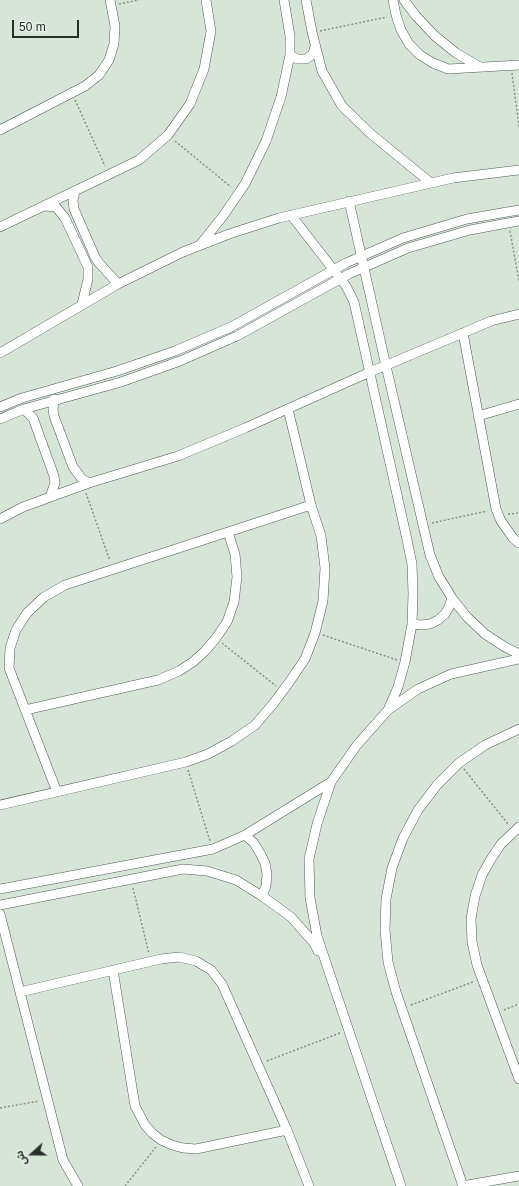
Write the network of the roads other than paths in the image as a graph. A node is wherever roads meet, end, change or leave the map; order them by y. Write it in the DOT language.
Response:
graph roads {
  1 [pos="206,0"];
  2 [pos="284,0"];
  3 [pos="306,0"];
  4 [pos="393,0"];
  5 [pos="404,0"];
  6 [pos="111,3"];
  7 [pos="315,46"];
  8 [pos="290,55"];
  9 [pos="515,65"];
  10 [pos="480,67"];
  11 [pos="0,130"];
  12 [pos="519,170"];
  13 [pos="431,183"];
  14 [pos="75,191"];
  15 [pos="349,201"];
  16 [pos="44,206"];
  17 [pos="519,210"];
  18 [pos="291,215"];
  19 [pos="519,221"];
  20 [pos="0,227"];
  21 [pos="198,246"];
  22 [pos="361,256"];
  23 [pos="364,267"];
  24 [pos="334,270"];
  25 [pos="341,278"];
  26 [pos="118,284"];
  27 [pos="82,304"];
  28 [pos="519,314"];
  29 [pos="463,333"];
  30 [pos="0,352"];
  31 [pos="386,366"];
  32 [pos="370,372"];
  33 [pos="54,400"];
  34 [pos="519,404"];
  35 [pos="0,407"];
  36 [pos="24,409"];
  37 [pos="288,409"];
  38 [pos="478,416"];
  39 [pos="0,419"];
  40 [pos="86,484"];
  41 [pos="50,497"];
  42 [pos="311,504"];
  43 [pos="0,519"];
  44 [pos="228,532"];
  45 [pos="519,543"];
  46 [pos="452,598"];
  47 [pos="412,624"];
  48 [pos="519,654"];
  49 [pos="519,659"];
  50 [pos="25,710"];
  51 [pos="388,710"];
  52 [pos="519,728"];
  53 [pos="331,782"];
  54 [pos="57,792"];
  55 [pos="0,805"];
  56 [pos="516,828"];
  57 [pos="245,835"];
  58 [pos="0,889"];
  59 [pos="262,896"];
  60 [pos="0,905"];
  61 [pos="0,914"];
  62 [pos="113,970"];
  63 [pos="330,973"];
  64 [pos="20,992"];
  65 [pos="519,1080"];
  66 [pos="287,1130"];
  67 [pos="519,1176"];
  68 [pos="78,1186"];
  69 [pos="309,1186"];
  70 [pos="401,1186"];
  71 [pos="463,1186"];
  1 -- 14 [label="street"];
  2 -- 8 [label="street"];
  3 -- 7 [label="street"];
  4 -- 10 [label="street"];
  5 -- 10 [label="street"];
  6 -- 11 [label="street"];
  7 -- 8 [label="street"];
  7 -- 13 [label="street"];
  8 -- 21 [label="street"];
  9 -- 10 [label="street"];
  12 -- 13 [label="street"];
  13 -- 15 [label="street"];
  14 -- 16 [label="street"];
  14 -- 26 [label="street"];
  15 -- 18 [label="street"];
  15 -- 22 [label="street"];
  16 -- 20 [label="street"];
  16 -- 27 [label="street"];
  17 -- 22 [label="street"];
  18 -- 21 [label="street"];
  18 -- 24 [label="street"];
  19 -- 23 [label="street"];
  21 -- 26 [label="street"];
  22 -- 23 [label="street"];
  22 -- 24 [label="street"];
  23 -- 25 [label="street"];
  23 -- 31 [label="street"];
  24 -- 25 [label="street"];
  24 -- 35 [label="street"];
  25 -- 32 [label="street"];
  25 -- 33 [label="street"];
  26 -- 27 [label="street"];
  27 -- 30 [label="street"];
  28 -- 29 [label="street"];
  29 -- 31 [label="street"];
  29 -- 38 [label="street"];
  31 -- 32 [label="street"];
  31 -- 46 [label="street"];
  32 -- 37 [label="street"];
  32 -- 47 [label="street"];
  33 -- 36 [label="street"];
  33 -- 40 [label="street"];
  34 -- 38 [label="street"];
  36 -- 39 [label="street"];
  36 -- 41 [label="street"];
  37 -- 40 [label="street"];
  37 -- 42 [label="street"];
  38 -- 45 [label="street"];
  40 -- 41 [label="street"];
  41 -- 43 [label="street"];
  42 -- 44 [label="street"];
  42 -- 54 [label="street"];
  44 -- 50 [label="street"];
  44 -- 50 [label="street"];
  46 -- 47 [label="street"];
  46 -- 48 [label="street"];
  47 -- 51 [label="street"];
  49 -- 51 [label="street"];
  50 -- 54 [label="street"];
  51 -- 53 [label="street"];
  52 -- 71 [label="street"];
  53 -- 57 [label="street"];
  53 -- 63 [label="street"];
  54 -- 55 [label="street"];
  56 -- 65 [label="street"];
  57 -- 58 [label="street"];
  57 -- 59 [label="street"];
  59 -- 60 [label="street"];
  59 -- 63 [label="street"];
  61 -- 64 [label="street"];
  62 -- 64 [label="street"];
  62 -- 66 [label="street"];
  62 -- 66 [label="street"];
  63 -- 70 [label="street"];
  64 -- 68 [label="street"];
  66 -- 69 [label="street"];
  67 -- 71 [label="street"];
}
